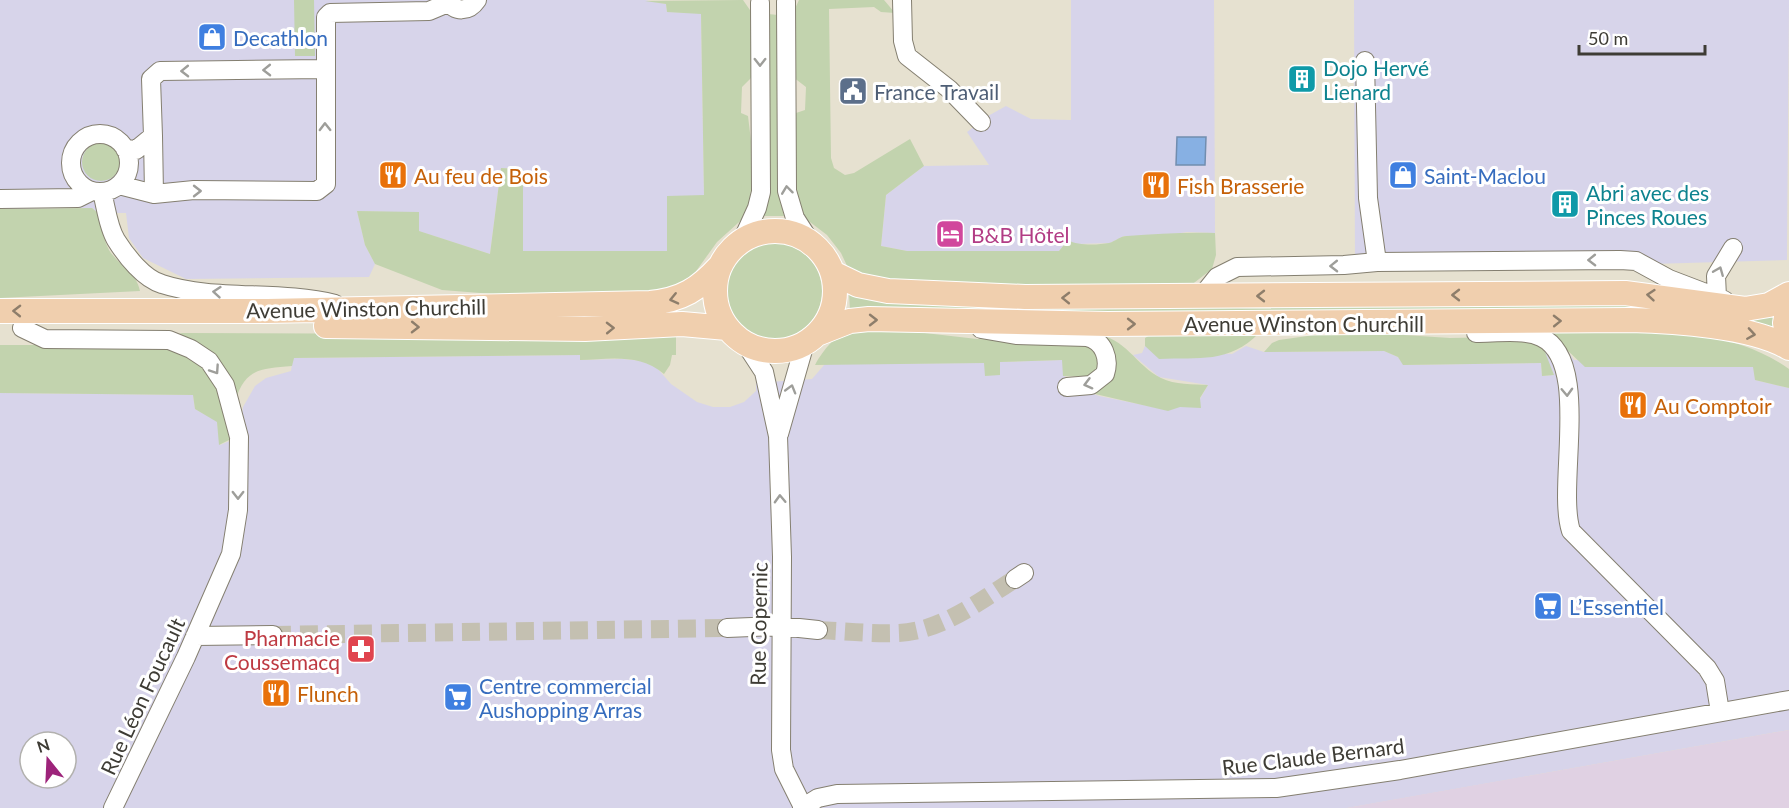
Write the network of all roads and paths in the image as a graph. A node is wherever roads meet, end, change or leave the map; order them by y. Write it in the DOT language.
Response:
graph roads {
  1 [pos="477,0"];
  2 [pos="902,0"];
  3 [pos="448,1"];
  4 [pos="787,1"];
  5 [pos="758,2"];
  6 [pos="1365,61"];
  7 [pos="325,69"];
  8 [pos="981,122"];
  9 [pos="153,136"];
  10 [pos="126,149"];
  11 [pos="76,179"];
  12 [pos="120,185"];
  13 [pos="97,191"];
  14 [pos="154,194"];
  15 [pos="0,199"];
  16 [pos="46,200"];
  17 [pos="742,241"];
  18 [pos="811,243"];
  19 [pos="1733,248"];
  20 [pos="1377,262"];
  21 [pos="720,266"];
  22 [pos="832,273"];
  23 [pos="1789,294"];
  24 [pos="1201,297"];
  25 [pos="1718,297"];
  26 [pos="1789,302"];
  27 [pos="357,309"];
  28 [pos="1745,309"];
  29 [pos="0,311"];
  30 [pos="951,321"];
  31 [pos="1400,322"];
  32 [pos="11,328"];
  33 [pos="736,335"];
  34 [pos="811,339"];
  35 [pos="1789,343"];
  36 [pos="1789,348"];
  37 [pos="1067,387"];
  38 [pos="778,436"];
  39 [pos="780,626"];
  40 [pos="727,628"];
  41 [pos="818,630"];
  42 [pos="273,635"];
  43 [pos="195,636"];
  44 [pos="1789,700"];
  45 [pos="1720,712"];
  46 [pos="803,807"];
  47 [pos="113,808"];
  1 -- 3 [label="street"];
  2 -- 8 [label="street"];
  3 -- 7 [label="street"];
  4 -- 5 [label="street"];
  18 -- 4 [label="street, one-way"];
  5 -- 17 [label="street, one-way"];
  6 -- 20 [label="street"];
  7 -- 9 [label="street, one-way"];
  14 -- 7 [label="street, one-way"];
  9 -- 10 [label="street"];
  9 -- 14 [label="street"];
  10 -- 11 [label="street"];
  10 -- 12 [label="street"];
  11 -- 13 [label="street"];
  11 -- 16 [label="street"];
  12 -- 13 [label="street"];
  12 -- 14 [label="street"];
  13 -- 16 [label="street"];
  27 -- 13 [label="street, one-way"];
  15 -- 16 [label="street"];
  17 -- 18 [label="main road"];
  17 -- 21 [label="main road"];
  18 -- 22 [label="main road"];
  25 -- 19 [label="street, one-way"];
  20 -- 24 [label="street, one-way"];
  25 -- 20 [label="street, one-way"];
  21 -- 27 [label="main road, Avenue Winston Churchill, one-way"];
  21 -- 33 [label="main road"];
  24 -- 22 [label="main road, Avenue Winston Churchill, one-way"];
  22 -- 34 [label="main road"];
  23 -- 28 [label="main road, Avenue Winston Churchill"];
  28 -- 24 [label="main road, Avenue Winston Churchill, one-way"];
  25 -- 28 [label="street"];
  26 -- 35 [label="main road"];
  27 -- 29 [label="main road, Avenue Winston Churchill, one-way"];
  30 -- 31 [label="main road, Avenue Winston Churchill, one-way"];
  34 -- 30 [label="main road, Avenue Winston Churchill, one-way"];
  30 -- 37 [label="street, one-way"];
  31 -- 36 [label="main road, Avenue Winston Churchill, one-way"];
  31 -- 45 [label="street, one-way"];
  32 -- 33 [label="main road, Avenue Winston Churchill, one-way"];
  32 -- 43 [label="street, Rue Léon Foucault, one-way"];
  33 -- 34 [label="main road"];
  33 -- 38 [label="street"];
  38 -- 34 [label="street, one-way"];
  39 -- 38 [label="street, Rue Copernic, one-way"];
  39 -- 40 [label="street"];
  39 -- 41 [label="street"];
  39 -- 46 [label="street, Rue Copernic"];
  42 -- 43 [label="street"];
  43 -- 47 [label="street, Rue Léon Foucault"];
  44 -- 45 [label="street, Rue Claude Bernard"];
  45 -- 46 [label="street, Rue Claude Bernard"];
}
